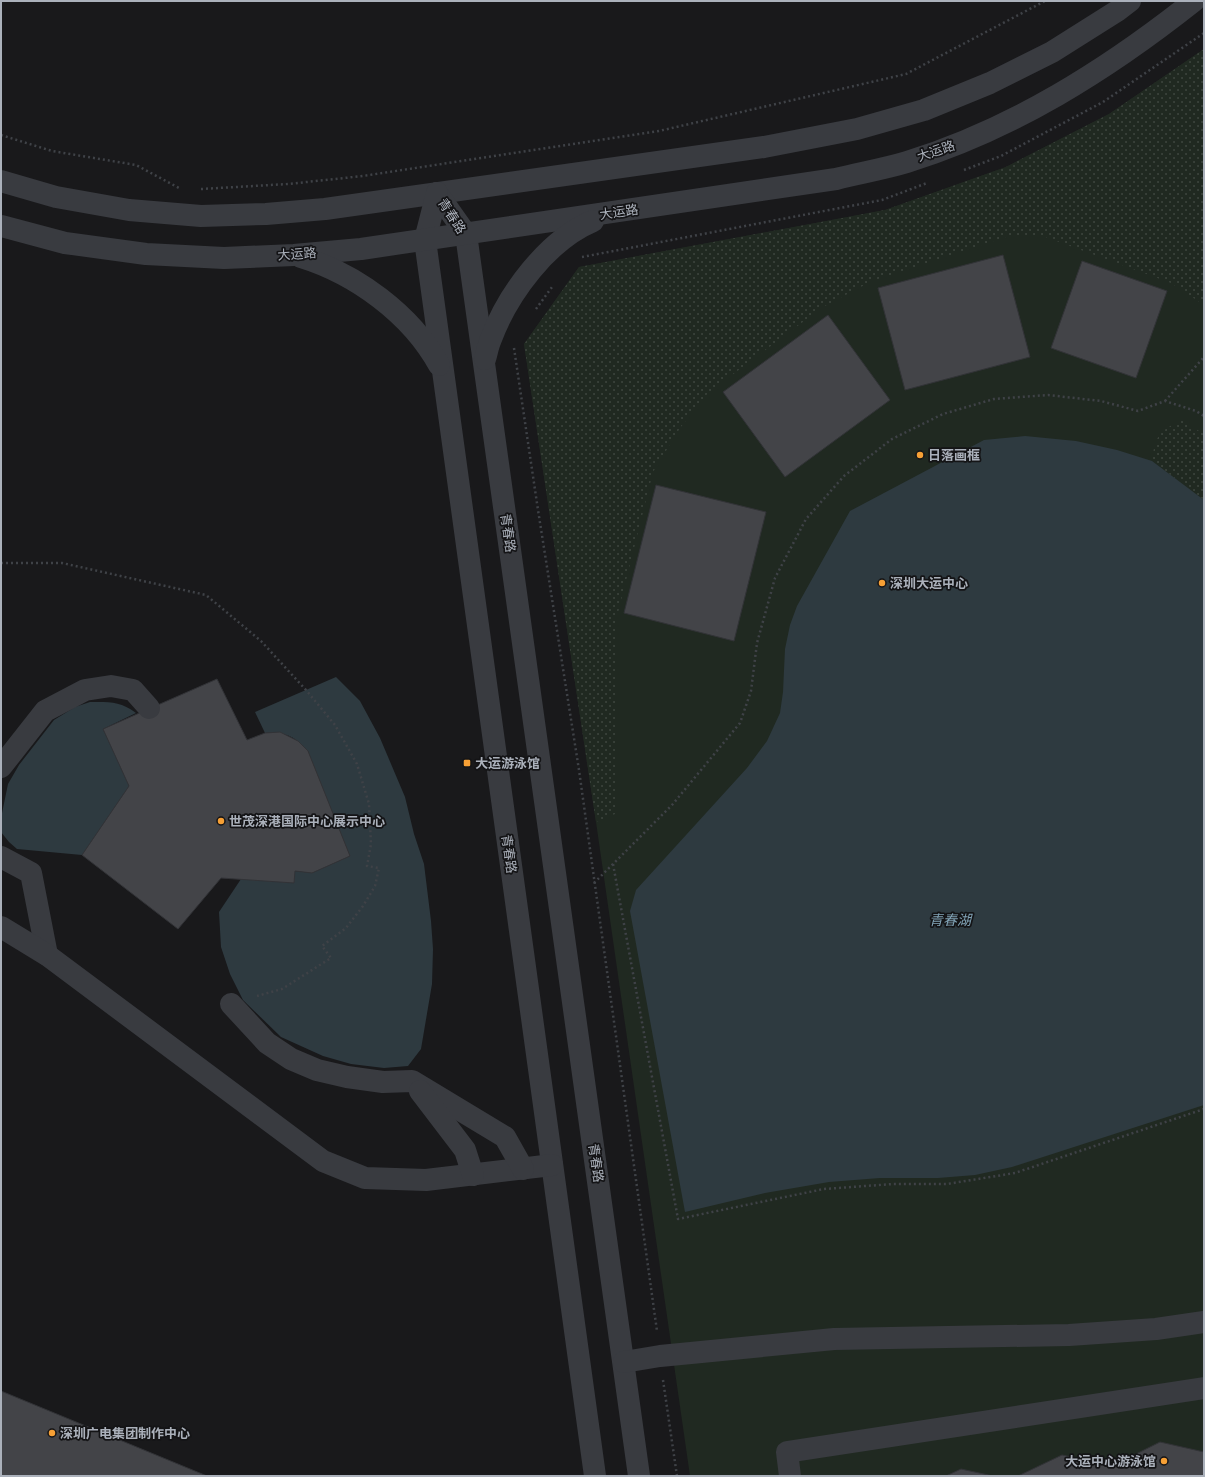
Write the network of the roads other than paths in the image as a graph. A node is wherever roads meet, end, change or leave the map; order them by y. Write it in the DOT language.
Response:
graph roads {
  1 [pos="1130,1"];
  2 [pos="1194,1"];
  3 [pos="1,181"];
  4 [pos="437,193"];
  5 [pos="611,213"];
  6 [pos="1,226"];
  7 [pos="466,234"];
  8 [pos="425,240"];
  9 [pos="294,255"];
  10 [pos="484,365"];
  11 [pos="443,373"];
  12 [pos="149,708"];
  13 [pos="1,767"];
  14 [pos="1,857"];
  15 [pos="1,928"];
  16 [pos="47,955"];
  17 [pos="231,1004"];
  18 [pos="412,1081"];
  19 [pos="552,1165"];
  20 [pos="523,1169"];
  21 [pos="473,1175"];
  22 [pos="1204,1322"];
  23 [pos="624,1362"];
  24 [pos="1204,1388"];
  25 [pos="595,1476"];
  26 [pos="639,1476"];
  27 [pos="790,1476"];
  1 -- 4 [label="street"];
  2 -- 5 [label="street, 大运路"];
  3 -- 4 [label="street"];
  4 -- 7 [label="street, 青春路"];
  4 -- 8 [label="street, 青春路"];
  5 -- 7 [label="street, 大运路"];
  5 -- 10 [label="street"];
  6 -- 9 [label="street, 大运路"];
  7 -- 8 [label="street, 大运路"];
  7 -- 10 [label="street, 青春路"];
  8 -- 9 [label="street, 大运路"];
  8 -- 11 [label="street, 青春路"];
  9 -- 11 [label="street"];
  10 -- 23 [label="street, 青春路"];
  11 -- 19 [label="street, 青春路"];
  12 -- 13 [label="street"];
  14 -- 16 [label="street"];
  15 -- 16 [label="street"];
  16 -- 21 [label="street"];
  17 -- 18 [label="street"];
  18 -- 20 [label="street"];
  18 -- 21 [label="street"];
  19 -- 20 [label="street"];
  19 -- 25 [label="street, 青春路"];
  20 -- 21 [label="street"];
  22 -- 23 [label="street"];
  23 -- 26 [label="street, 青春路"];
  24 -- 27 [label="street"];
}
